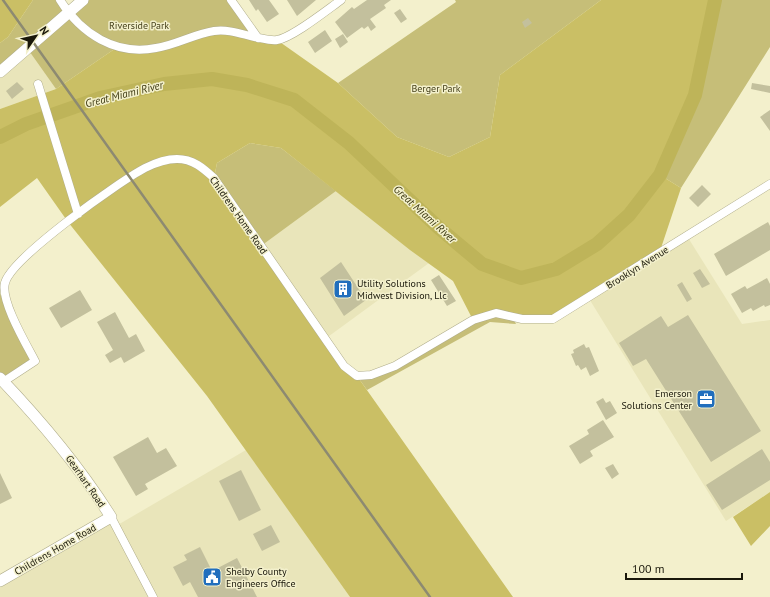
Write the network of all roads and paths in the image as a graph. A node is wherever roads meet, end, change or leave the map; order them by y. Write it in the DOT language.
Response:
graph roads {
  1 [pos="60,0"];
  2 [pos="231,0"];
  3 [pos="341,0"];
  4 [pos="80,1"];
  5 [pos="68,13"];
  6 [pos="258,38"];
  7 [pos="0,72"];
  8 [pos="38,84"];
  9 [pos="770,184"];
  10 [pos="78,214"];
  11 [pos="496,313"];
  12 [pos="2,380"];
  13 [pos="111,517"];
  14 [pos="0,581"];
  15 [pos="153,597"];
  1 -- 5 [label="street"];
  2 -- 6 [label="street"];
  3 -- 6 [label="street"];
  4 -- 5 [label="street"];
  5 -- 6 [label="street"];
  5 -- 7 [label="street"];
  8 -- 10 [label="street"];
  9 -- 11 [label="street, Brooklyn Avenue"];
  10 -- 11 [label="street, Childrens Home Road"];
  10 -- 12 [label="street, Childrens Home Road"];
  12 -- 13 [label="street, Gearhart Road"];
  13 -- 14 [label="street, Childrens Home Road"];
  13 -- 15 [label="street, Gearhart Road"];
}
